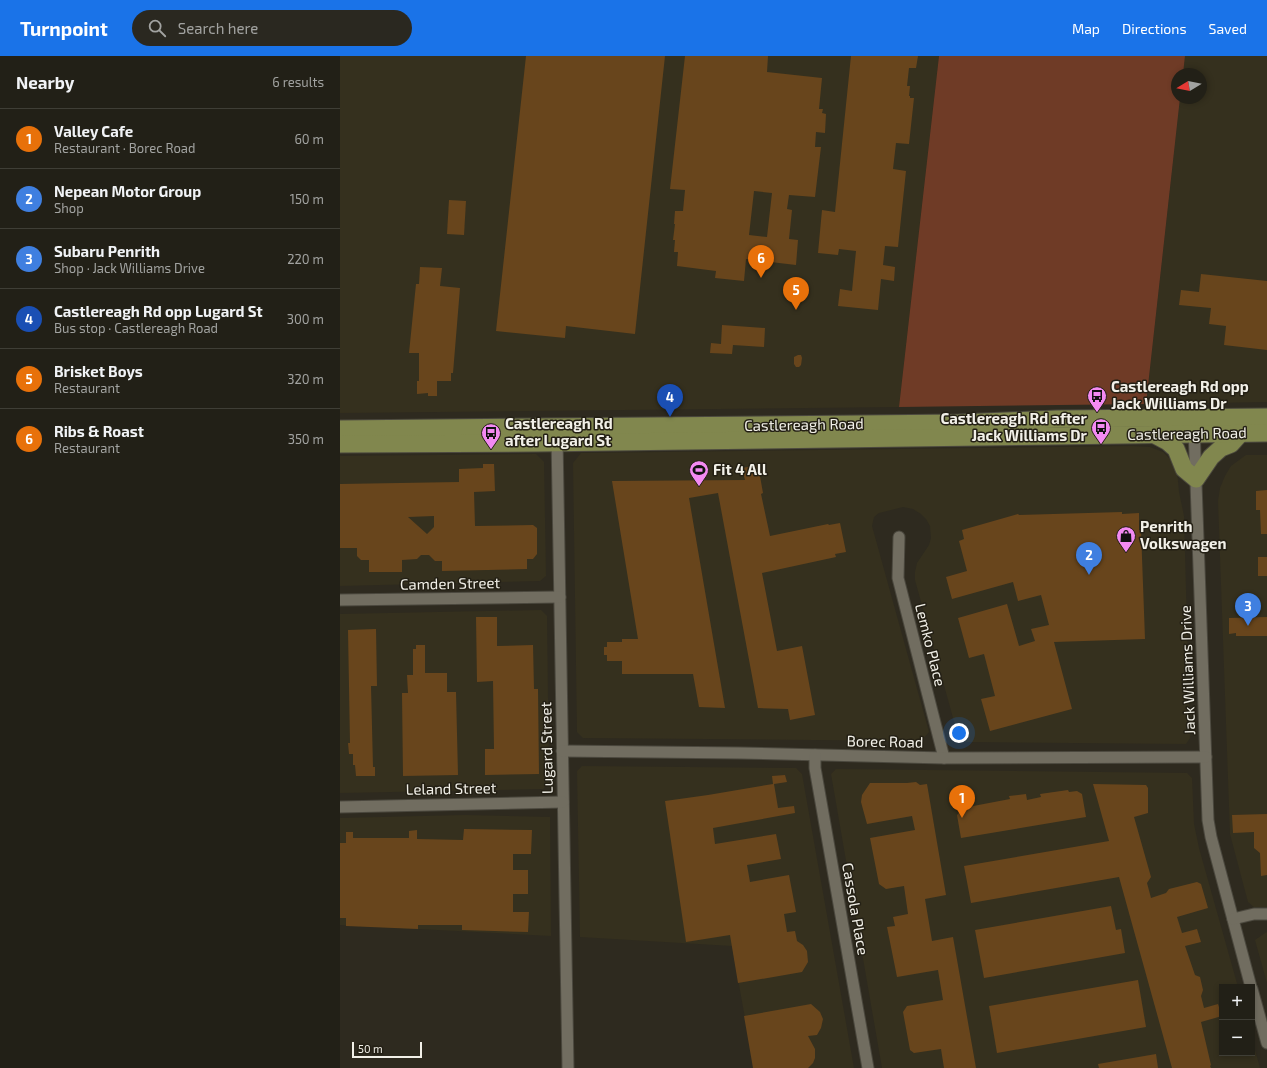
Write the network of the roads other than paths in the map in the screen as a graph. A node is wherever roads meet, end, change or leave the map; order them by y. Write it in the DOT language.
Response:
graph roads {
  1 [pos="1267,417"];
  2 [pos="1194,426"];
  3 [pos="340,429"];
  4 [pos="1267,433"];
  5 [pos="1240,434"];
  6 [pos="557,435"];
  7 [pos="1154,435"];
  8 [pos="340,444"];
  9 [pos="1196,480"];
  10 [pos="899,537"];
  11 [pos="560,597"];
  12 [pos="340,600"];
  13 [pos="562,751"];
  14 [pos="815,755"];
  15 [pos="944,758"];
  16 [pos="1206,758"];
  17 [pos="563,802"];
  18 [pos="340,806"];
  19 [pos="1267,914"];
  20 [pos="1233,919"];
  21 [pos="1251,984"];
  22 [pos="1255,999"];
  23 [pos="1267,1043"];
  24 [pos="568,1068"];
  25 [pos="868,1068"];
  1 -- 2 [label="main road, Castlereagh Road"];
  2 -- 5 [label="main road, Castlereagh Road"];
  2 -- 6 [label="main road, Castlereagh Road"];
  2 -- 7 [label="main road, Castlereagh Road"];
  2 -- 9 [label="street, Jack Williams Drive"];
  3 -- 6 [label="main road, Castlereagh Road"];
  4 -- 5 [label="main road, Castlereagh Road"];
  5 -- 9 [label="main road"];
  6 -- 7 [label="main road, Castlereagh Road"];
  6 -- 8 [label="main road, Castlereagh Road"];
  6 -- 11 [label="street, Lugard Street"];
  7 -- 9 [label="main road"];
  9 -- 16 [label="street, Jack Williams Drive"];
  10 -- 15 [label="street, Lemko Place"];
  11 -- 12 [label="street, Camden Street"];
  11 -- 13 [label="street, Lugard Street"];
  13 -- 14 [label="street, Borec Road"];
  13 -- 17 [label="street, Lugard Street"];
  14 -- 15 [label="street, Borec Road"];
  14 -- 25 [label="street, Cassola Place"];
  15 -- 16 [label="street, Borec Road"];
  16 -- 20 [label="street, Jack Williams Drive"];
  17 -- 18 [label="street, Leland Street"];
  17 -- 24 [label="street, Lugard Street"];
  19 -- 20 [label="street"];
  20 -- 21 [label="street, Jack Williams Drive"];
  22 -- 23 [label="street, Jack Williams Drive"];
}
